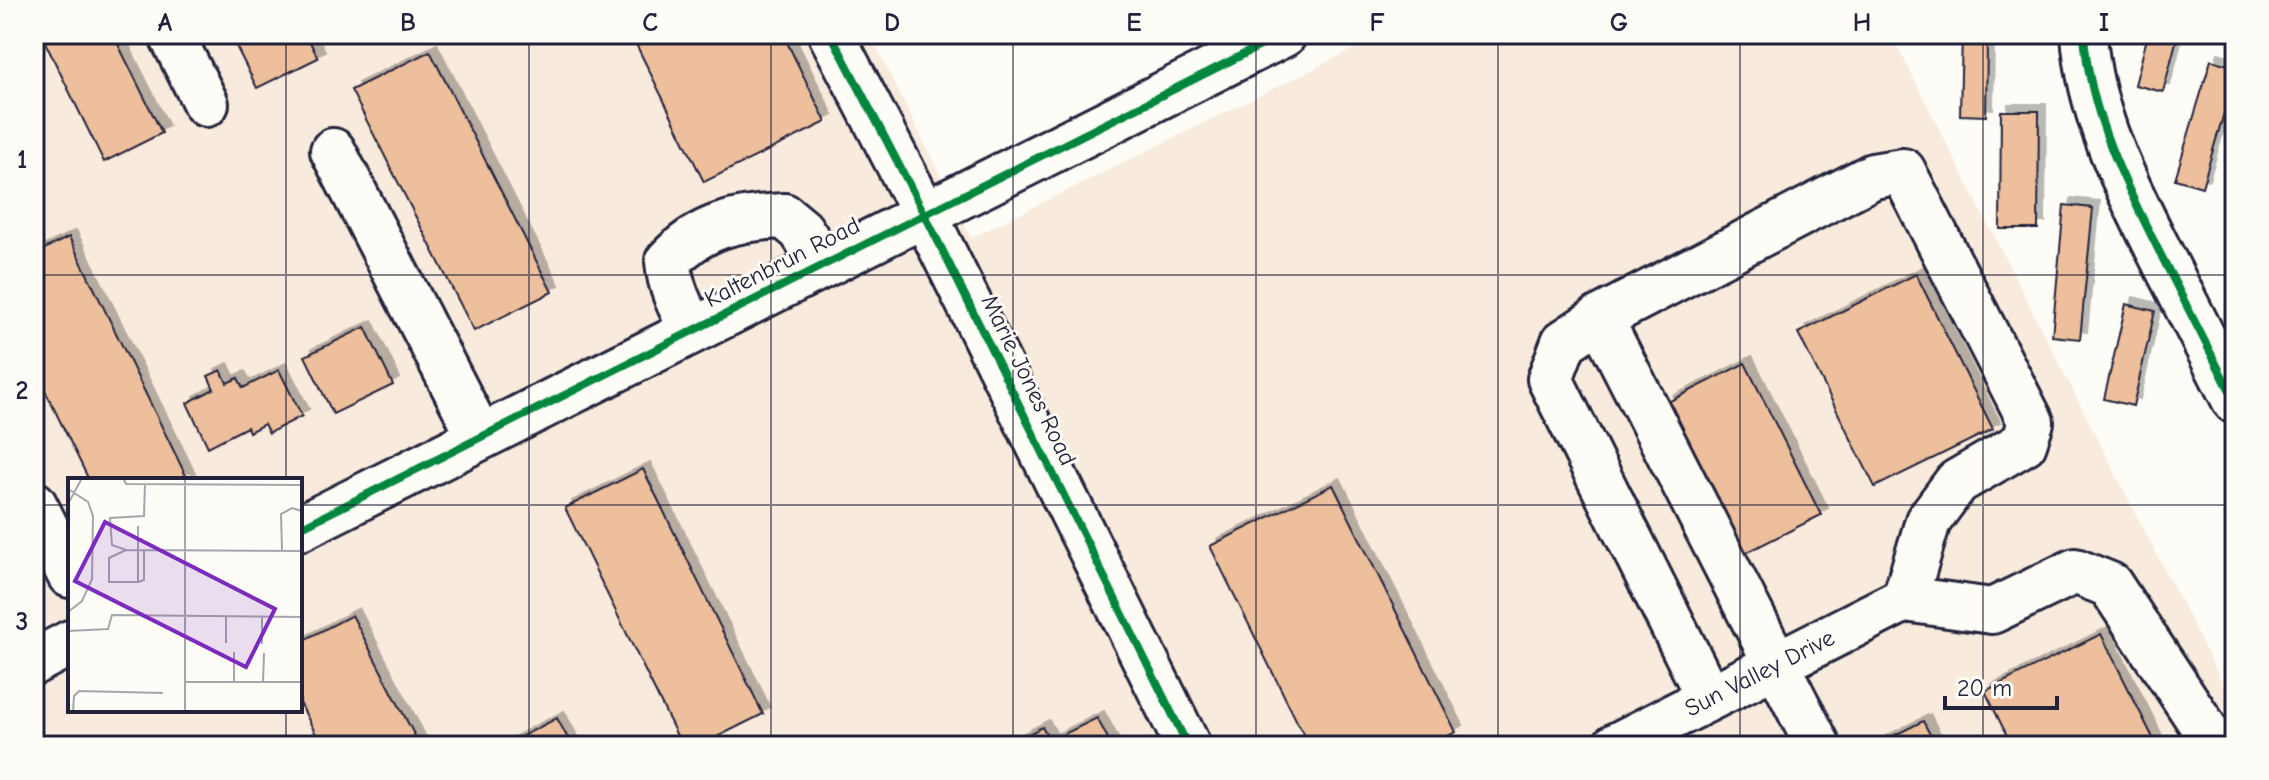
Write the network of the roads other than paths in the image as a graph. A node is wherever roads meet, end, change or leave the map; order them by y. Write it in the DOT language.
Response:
graph roads {
  1 [pos="171,34"];
  2 [pos="831,34"];
  3 [pos="1284,34"];
  4 [pos="2084,34"];
  5 [pos="206,104"];
  6 [pos="333,151"];
  7 [pos="924,213"];
  8 [pos="823,264"];
  9 [pos="1600,318"];
  10 [pos="693,330"];
  11 [pos="2235,401"];
  12 [pos="480,437"];
  13 [pos="34,504"];
  14 [pos="302,527"];
  15 [pos="68,571"];
  16 [pos="1905,599"];
  17 [pos="68,644"];
  18 [pos="34,662"];
  19 [pos="1777,665"];
  20 [pos="1709,698"];
  21 [pos="1188,746"];
  22 [pos="1615,746"];
  23 [pos="1818,746"];
  24 [pos="2216,746"];
  1 -- 5 [label="street"];
  2 -- 7 [label="street, Marie Jones Road"];
  3 -- 7 [label="street, Kaltenbrun Road"];
  4 -- 11 [label="street"];
  6 -- 12 [label="street"];
  7 -- 8 [label="street, Kaltenbrun Road"];
  7 -- 21 [label="street, Marie Jones Road"];
  8 -- 10 [label="street, Kaltenbrun Road"];
  8 -- 10 [label="street"];
  9 -- 16 [label="street"];
  9 -- 19 [label="street"];
  9 -- 20 [label="street"];
  10 -- 12 [label="street, Kaltenbrun Road"];
  12 -- 14 [label="street, Kaltenbrun Road"];
  13 -- 15 [label="street"];
  16 -- 19 [label="street, Sun Valley Drive"];
  16 -- 24 [label="street"];
  17 -- 18 [label="street"];
  19 -- 20 [label="street, Sun Valley Drive"];
  19 -- 23 [label="street"];
  20 -- 22 [label="street, Sun Valley Drive"];
}
